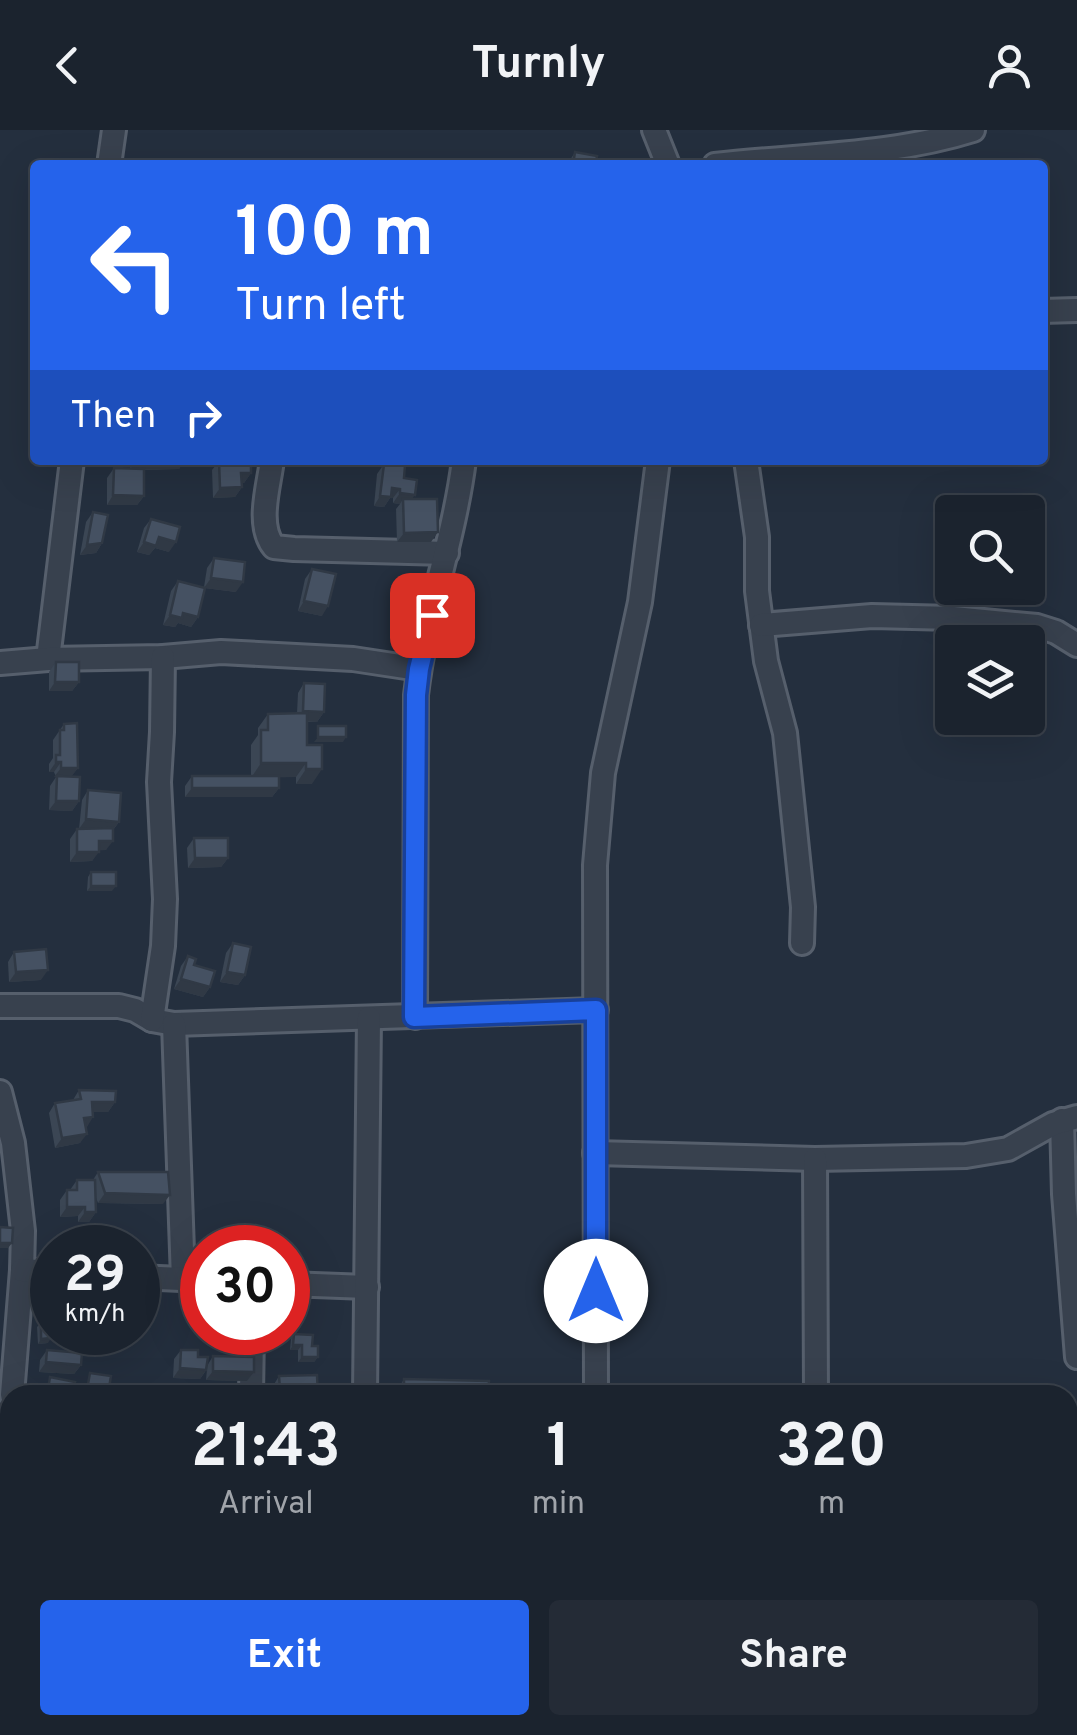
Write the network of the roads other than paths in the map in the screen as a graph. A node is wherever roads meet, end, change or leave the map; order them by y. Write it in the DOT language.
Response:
graph roads {
  1 [pos="114,130"];
  2 [pos="654,130"];
  3 [pos="973,130"];
  4 [pos="110,160"];
  5 [pos="666,160"];
  6 [pos="765,160"];
  7 [pos="1048,310"];
  8 [pos="1077,310"];
  9 [pos="71,465"];
  10 [pos="271,465"];
  11 [pos="463,465"];
  12 [pos="657,465"];
  13 [pos="747,465"];
  14 [pos="447,553"];
  15 [pos="761,625"];
  16 [pos="1077,645"];
  17 [pos="163,656"];
  18 [pos="48,658"];
  19 [pos="0,663"];
  20 [pos="419,669"];
  21 [pos="802,943"];
  22 [pos="0,1006"];
  23 [pos="596,1010"];
  24 [pos="414,1017"];
  25 [pos="369,1018"];
  26 [pos="163,1022"];
  27 [pos="0,1092"];
  28 [pos="1070,1118"];
  29 [pos="6,1143"];
  30 [pos="595,1153"];
  31 [pos="816,1159"];
  32 [pos="187,1225"];
  33 [pos="30,1276"];
  34 [pos="22,1277"];
  35 [pos="310,1285"];
  36 [pos="367,1287"];
  37 [pos="0,1304"];
  38 [pos="9,1340"];
  39 [pos="252,1355"];
  40 [pos="1077,1357"];
  41 [pos="11,1385"];
  42 [pos="251,1385"];
  43 [pos="365,1385"];
  44 [pos="596,1385"];
  45 [pos="816,1385"];
  1 -- 4 [label="street"];
  2 -- 5 [label="street"];
  3 -- 6 [label="street"];
  7 -- 8 [label="street"];
  9 -- 18 [label="street"];
  10 -- 14 [label="street"];
  11 -- 14 [label="street"];
  12 -- 23 [label="street"];
  13 -- 15 [label="street"];
  14 -- 20 [label="street"];
  15 -- 16 [label="street"];
  15 -- 21 [label="street"];
  17 -- 18 [label="street"];
  17 -- 20 [label="street"];
  17 -- 26 [label="street"];
  18 -- 19 [label="street"];
  20 -- 24 [label="street"];
  22 -- 26 [label="street"];
  23 -- 24 [label="street"];
  23 -- 30 [label="street"];
  24 -- 25 [label="street"];
  25 -- 26 [label="street"];
  25 -- 36 [label="street"];
  26 -- 32 [label="street"];
  27 -- 29 [label="street"];
  28 -- 31 [label="street"];
  28 -- 40 [label="street"];
  29 -- 34 [label="street"];
  30 -- 31 [label="street"];
  30 -- 44 [label="street"];
  31 -- 45 [label="street"];
  33 -- 34 [label="street"];
  34 -- 37 [label="street"];
  34 -- 38 [label="street"];
  35 -- 36 [label="street"];
  36 -- 43 [label="street"];
  38 -- 41 [label="street"];
  39 -- 42 [label="street"];
}
